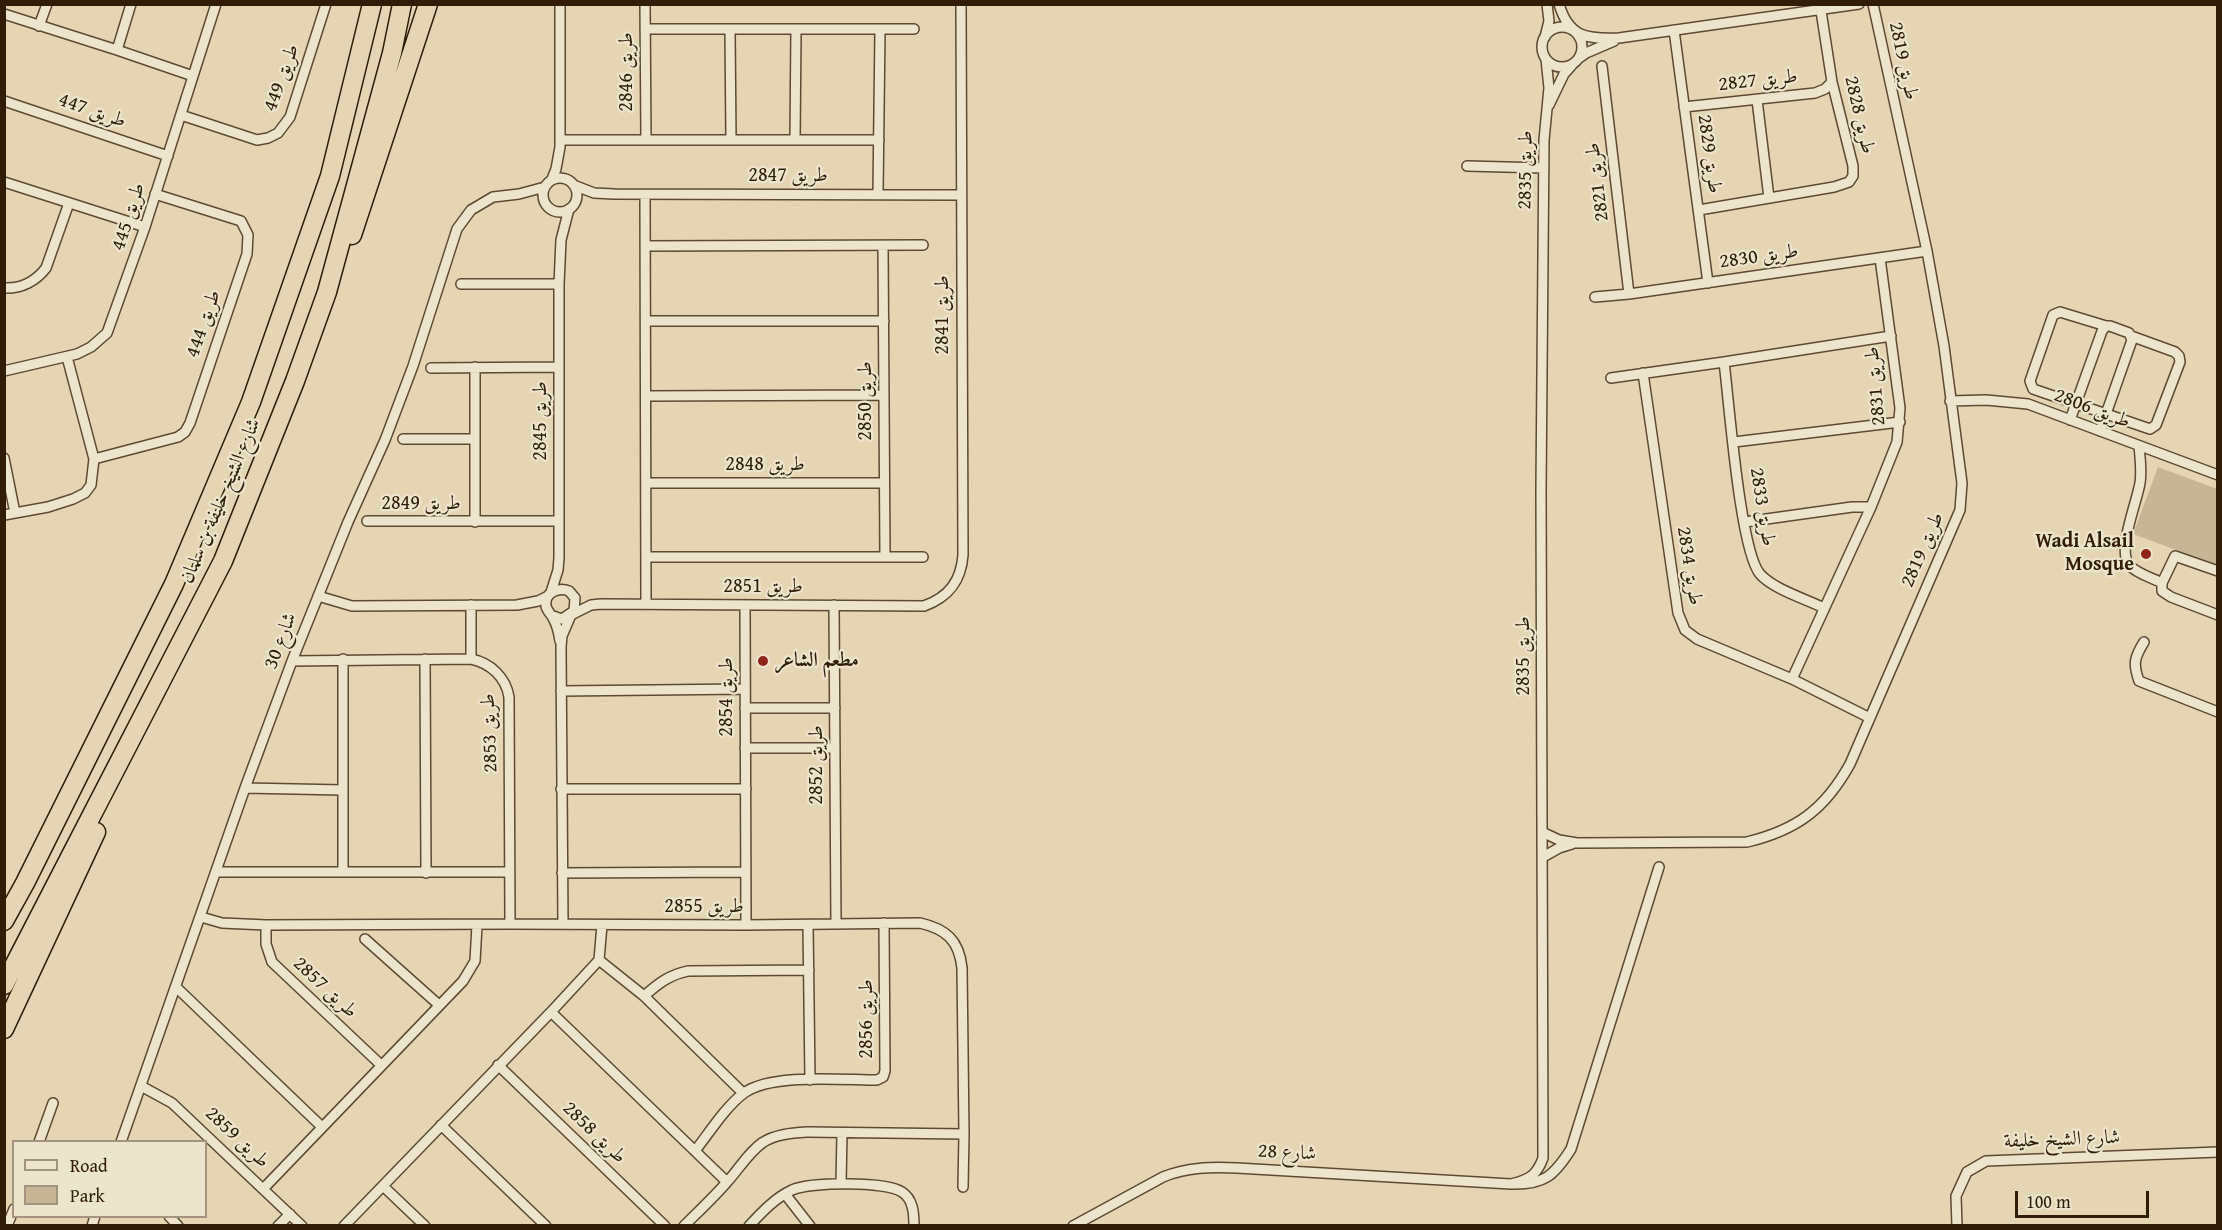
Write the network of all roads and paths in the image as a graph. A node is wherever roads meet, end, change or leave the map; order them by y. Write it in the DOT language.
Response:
graph roads {
  1 [pos="47,4"];
  2 [pos="132,4"];
  3 [pos="216,4"];
  4 [pos="326,4"];
  5 [pos="359,4"];
  6 [pos="372,4"];
  7 [pos="402,4"];
  8 [pos="428,4"];
  9 [pos="560,4"];
  10 [pos="645,4"];
  11 [pos="961,4"];
  12 [pos="1559,4"];
  13 [pos="1859,4"];
  14 [pos="1873,4"];
  15 [pos="1546,6"];
  16 [pos="1821,11"];
  17 [pos="4,14"];
  18 [pos="39,26"];
  19 [pos="914,28"];
  20 [pos="645,29"];
  21 [pos="796,29"];
  22 [pos="880,29"];
  23 [pos="730,30"];
  24 [pos="1674,30"];
  25 [pos="1575,32"];
  26 [pos="1545,37"];
  27 [pos="1619,38"];
  28 [pos="117,50"];
  29 [pos="1546,59"];
  30 [pos="1577,60"];
  31 [pos="1602,66"];
  32 [pos="194,76"];
  33 [pos="1832,82"];
  34 [pos="4,100"];
  35 [pos="1757,100"];
  36 [pos="1684,107"];
  37 [pos="1546,110"];
  38 [pos="181,115"];
  39 [pos="646,140"];
  40 [pos="731,140"];
  41 [pos="795,140"];
  42 [pos="879,140"];
  43 [pos="560,143"];
  44 [pos="168,156"];
  45 [pos="1467,166"];
  46 [pos="1544,168"];
  47 [pos="552,179"];
  48 [pos="4,182"];
  49 [pos="572,183"];
  50 [pos="545,187"];
  51 [pos="155,194"];
  52 [pos="519,194"];
  53 [pos="614,194"];
  54 [pos="878,194"];
  55 [pos="645,195"];
  56 [pos="961,195"];
  57 [pos="1769,198"];
  58 [pos="544,201"];
  59 [pos="69,202"];
  60 [pos="572,206"];
  61 [pos="551,209"];
  62 [pos="1699,210"];
  63 [pos="312,226"];
  64 [pos="145,227"];
  65 [pos="561,240"];
  66 [pos="922,245"];
  67 [pos="645,246"];
  68 [pos="883,246"];
  69 [pos="1927,251"];
  70 [pos="1880,258"];
  71 [pos="1708,283"];
  72 [pos="461,284"];
  73 [pos="559,284"];
  74 [pos="4,288"];
  75 [pos="327,292"];
  76 [pos="1629,294"];
  77 [pos="1595,297"];
  78 [pos="646,321"];
  79 [pos="884,321"];
  80 [pos="2106,326"];
  81 [pos="1891,336"];
  82 [pos="2132,336"];
  83 [pos="67,357"];
  84 [pos="1724,362"];
  85 [pos="475,367"];
  86 [pos="559,367"];
  87 [pos="431,368"];
  88 [pos="4,371"];
  89 [pos="1643,373"];
  90 [pos="1611,378"];
  91 [pos="646,396"];
  92 [pos="884,396"];
  93 [pos="1950,401"];
  94 [pos="2076,404"];
  95 [pos="2106,414"];
  96 [pos="2070,420"];
  97 [pos="1900,422"];
  98 [pos="2100,431"];
  99 [pos="404,439"];
  100 [pos="474,439"];
  101 [pos="1734,442"];
  102 [pos="2139,446"];
  103 [pos="4,458"];
  104 [pos="94,459"];
  105 [pos="2217,475"];
  106 [pos="646,483"];
  107 [pos="884,483"];
  108 [pos="1871,507"];
  109 [pos="15,513"];
  110 [pos="4,515"];
  111 [pos="367,521"];
  112 [pos="559,521"];
  113 [pos="475,522"];
  114 [pos="1745,522"];
  115 [pos="646,557"];
  116 [pos="885,557"];
  117 [pos="923,557"];
  118 [pos="559,558"];
  119 [pos="2217,571"];
  120 [pos="2162,583"];
  121 [pos="571,593"];
  122 [pos="550,594"];
  123 [pos="318,596"];
  124 [pos="601,604"];
  125 [pos="646,604"];
  126 [pos="471,605"];
  127 [pos="517,605"];
  128 [pos="745,605"];
  129 [pos="834,606"];
  130 [pos="924,606"];
  131 [pos="1824,608"];
  132 [pos="551,614"];
  133 [pos="571,615"];
  134 [pos="2217,615"];
  135 [pos="2144,642"];
  136 [pos="561,647"];
  137 [pos="343,659"];
  138 [pos="425,659"];
  139 [pos="471,659"];
  140 [pos="292,661"];
  141 [pos="1792,679"];
  142 [pos="745,689"];
  143 [pos="561,691"];
  144 [pos="745,708"];
  145 [pos="835,708"];
  146 [pos="2217,712"];
  147 [pos="1870,718"];
  148 [pos="135,734"];
  149 [pos="745,748"];
  150 [pos="835,748"];
  151 [pos="245,788"];
  152 [pos="561,789"];
  153 [pos="746,789"];
  154 [pos="343,790"];
  155 [pos="1542,832"];
  156 [pos="1577,843"];
  157 [pos="1543,857"];
  158 [pos="1659,867"];
  159 [pos="216,872"];
  160 [pos="343,872"];
  161 [pos="510,872"];
  162 [pos="746,872"];
  163 [pos="426,873"];
  164 [pos="562,873"];
  165 [pos="201,917"];
  166 [pos="4,921"];
  167 [pos="884,923"];
  168 [pos="510,924"];
  169 [pos="563,924"];
  170 [pos="836,924"];
  171 [pos="266,925"];
  172 [pos="477,925"];
  173 [pos="603,925"];
  174 [pos="746,925"];
  175 [pos="808,925"];
  176 [pos="365,939"];
  177 [pos="599,960"];
  178 [pos="809,970"];
  179 [pos="4,985"];
  180 [pos="176,987"];
  181 [pos="644,996"];
  182 [pos="439,1005"];
  183 [pos="551,1012"];
  184 [pos="4,1029"];
  185 [pos="381,1065"];
  186 [pos="498,1065"];
  187 [pos="810,1080"];
  188 [pos="141,1086"];
  189 [pos="743,1093"];
  190 [pos="53,1103"];
  191 [pos="441,1125"];
  192 [pos="321,1127"];
  193 [pos="842,1133"];
  194 [pos="964,1134"];
  195 [pos="40,1140"];
  196 [pos="122,1140"];
  197 [pos="695,1151"];
  198 [pos="2217,1152"];
  199 [pos="727,1182"];
  200 [pos="841,1184"];
  201 [pos="1512,1184"];
  202 [pos="383,1186"];
  203 [pos="963,1187"];
  204 [pos="264,1188"];
  205 [pos="786,1194"];
  206 [pos="290,1214"];
  207 [pos="278,1226"];
  208 [pos="302,1226"];
  209 [pos="344,1226"];
  210 [pos="425,1226"];
  211 [pos="546,1226"];
  212 [pos="665,1226"];
  213 [pos="684,1226"];
  214 [pos="749,1226"];
  215 [pos="810,1226"];
  216 [pos="914,1226"];
  217 [pos="1073,1226"];
  218 [pos="1957,1226"];
  1 -- 18 [label="street"];
  2 -- 28 [label="street"];
  3 -- 32 [label="street, طريق 445"];
  4 -- 38 [label="street, طريق 449"];
  5 -- 63 [label="highway"];
  6 -- 63 [label="highway, شارع الشيخ خليفة بن سلمان"];
  7 -- 75 [label="highway, شارع الشيخ خليفة بن سلمان"];
  8 -- 75 [label="highway"];
  9 -- 43 [label="street"];
  10 -- 20 [label="street, طريق 2846"];
  11 -- 56 [label="street, طريق 2841"];
  12 -- 25 [label="street"];
  13 -- 16 [label="street"];
  14 -- 69 [label="street, طريق 2819"];
  15 -- 26 [label="street"];
  16 -- 24 [label="street"];
  16 -- 33 [label="street, طريق 2828"];
  17 -- 18 [label="street"];
  18 -- 28 [label="street"];
  19 -- 22 [label="street"];
  20 -- 23 [label="street"];
  20 -- 39 [label="street, طريق 2846"];
  21 -- 22 [label="street"];
  21 -- 23 [label="street"];
  21 -- 41 [label="street"];
  22 -- 42 [label="street"];
  23 -- 40 [label="street"];
  24 -- 27 [label="street"];
  24 -- 36 [label="street, طريق 2829"];
  25 -- 26 [label="street"];
  25 -- 27 [label="street"];
  25 -- 30 [label="street"];
  26 -- 29 [label="street"];
  27 -- 30 [label="street"];
  28 -- 32 [label="street"];
  29 -- 30 [label="street"];
  29 -- 37 [label="street, طريق 2835"];
  30 -- 37 [label="street, طريق 2835"];
  31 -- 76 [label="street, طريق 2821"];
  32 -- 38 [label="street, طريق 445"];
  33 -- 35 [label="street, طريق 2827"];
  33 -- 57 [label="street, طريق 2828"];
  34 -- 44 [label="street, طريق 447"];
  35 -- 36 [label="street, طريق 2827"];
  35 -- 57 [label="street"];
  36 -- 62 [label="street, طريق 2829"];
  37 -- 46 [label="street, طريق 2835"];
  38 -- 44 [label="street, طريق 445"];
  39 -- 40 [label="street, طريق 2846"];
  39 -- 43 [label="street, طريق 2846"];
  40 -- 41 [label="street, طريق 2846"];
  41 -- 42 [label="street, طريق 2846"];
  42 -- 54 [label="street"];
  43 -- 47 [label="street"];
  43 -- 49 [label="street"];
  44 -- 51 [label="street, طريق 445"];
  45 -- 46 [label="street"];
  46 -- 155 [label="street, طريق 2835"];
  47 -- 49 [label="street"];
  47 -- 50 [label="street"];
  48 -- 59 [label="street"];
  49 -- 53 [label="street, طريق 2847"];
  49 -- 60 [label="street"];
  50 -- 52 [label="street, شارع 30"];
  50 -- 58 [label="street"];
  51 -- 64 [label="street, طريق 445"];
  51 -- 104 [label="street, طريق 444"];
  52 -- 58 [label="street, شارع 30"];
  52 -- 123 [label="street, شارع 30"];
  53 -- 55 [label="street, طريق 2847"];
  53 -- 60 [label="street, طريق 2847"];
  54 -- 55 [label="street, طريق 2847"];
  54 -- 56 [label="street, طريق 2847"];
  55 -- 67 [label="street"];
  56 -- 130 [label="street, طريق 2841"];
  57 -- 62 [label="street, طريق 2828"];
  58 -- 61 [label="street"];
  59 -- 64 [label="street"];
  59 -- 74 [label="street"];
  60 -- 61 [label="street"];
  60 -- 65 [label="street, طريق 2845"];
  61 -- 65 [label="street, طريق 2845"];
  62 -- 71 [label="street, طريق 2829"];
  63 -- 166 [label="highway, شارع الشيخ خليفة بن سلمان"];
  64 -- 83 [label="street, طريق 445"];
  65 -- 73 [label="street, طريق 2845"];
  66 -- 68 [label="street"];
  67 -- 68 [label="street"];
  67 -- 78 [label="street"];
  68 -- 79 [label="street, طريق 2850"];
  69 -- 70 [label="street, طريق 2830"];
  69 -- 93 [label="street, طريق 2819"];
  70 -- 71 [label="street, طريق 2830"];
  70 -- 81 [label="street, طريق 2831"];
  71 -- 76 [label="street, طريق 2830"];
  72 -- 73 [label="street"];
  73 -- 86 [label="street, طريق 2845"];
  75 -- 148 [label="highway, شارع الشيخ خليفة بن سلمان"];
  76 -- 77 [label="street, طريق 2830"];
  78 -- 79 [label="street"];
  78 -- 91 [label="street"];
  79 -- 92 [label="street, طريق 2850"];
  80 -- 82 [label="street"];
  80 -- 94 [label="street"];
  80 -- 94 [label="street"];
  81 -- 84 [label="street"];
  81 -- 97 [label="street, طريق 2831"];
  82 -- 95 [label="street"];
  82 -- 95 [label="street"];
  83 -- 88 [label="street, طريق 445"];
  83 -- 104 [label="street"];
  84 -- 89 [label="street"];
  84 -- 101 [label="street, طريق 2833"];
  85 -- 86 [label="street"];
  85 -- 87 [label="street"];
  85 -- 100 [label="street, طريق 2849"];
  86 -- 112 [label="street, طريق 2845"];
  89 -- 90 [label="street"];
  89 -- 141 [label="street, طريق 2834"];
  91 -- 92 [label="street"];
  91 -- 106 [label="street"];
  92 -- 107 [label="street, طريق 2850"];
  93 -- 96 [label="street, طريق 2806"];
  93 -- 147 [label="street, طريق 2819"];
  94 -- 95 [label="street"];
  94 -- 96 [label="street"];
  95 -- 98 [label="street"];
  96 -- 98 [label="street, طريق 2806"];
  97 -- 101 [label="street, طريق 2833"];
  97 -- 108 [label="street, طريق 2831"];
  98 -- 102 [label="street, طريق 2806"];
  99 -- 100 [label="street"];
  100 -- 113 [label="street, طريق 2849"];
  101 -- 114 [label="street, طريق 2833"];
  102 -- 105 [label="street, طريق 2806"];
  102 -- 120 [label="street"];
  103 -- 109 [label="street"];
  104 -- 109 [label="street"];
  106 -- 107 [label="street, طريق 2848"];
  106 -- 115 [label="street"];
  107 -- 116 [label="street, طريق 2850"];
  108 -- 114 [label="street"];
  108 -- 131 [label="street, طريق 2831"];
  109 -- 110 [label="street"];
  111 -- 113 [label="street, طريق 2849"];
  112 -- 113 [label="street, طريق 2849"];
  112 -- 118 [label="street, طريق 2845"];
  114 -- 131 [label="street, طريق 2833"];
  115 -- 116 [label="street"];
  115 -- 125 [label="street"];
  116 -- 117 [label="street"];
  118 -- 121 [label="street, طريق 2845"];
  118 -- 122 [label="street, طريق 2845"];
  119 -- 120 [label="street"];
  120 -- 134 [label="street"];
  121 -- 122 [label="street"];
  121 -- 124 [label="street, طريق 2851"];
  121 -- 133 [label="street"];
  122 -- 127 [label="street"];
  122 -- 132 [label="street"];
  123 -- 126 [label="street"];
  123 -- 140 [label="street, شارع 30"];
  124 -- 125 [label="street, طريق 2851"];
  124 -- 133 [label="street, طريق 2851"];
  125 -- 128 [label="street, طريق 2851"];
  126 -- 127 [label="street"];
  126 -- 139 [label="street"];
  127 -- 132 [label="street"];
  128 -- 129 [label="street, طريق 2851"];
  128 -- 142 [label="street, طريق 2854"];
  129 -- 130 [label="street, طريق 2851"];
  129 -- 145 [label="street, طريق 2852"];
  131 -- 141 [label="street, طريق 2831"];
  132 -- 133 [label="street"];
  132 -- 136 [label="street"];
  133 -- 136 [label="street"];
  135 -- 146 [label="street"];
  136 -- 143 [label="street"];
  137 -- 138 [label="street, طريق 2853"];
  137 -- 140 [label="street, طريق 2853"];
  137 -- 154 [label="street"];
  138 -- 139 [label="street, طريق 2853"];
  138 -- 163 [label="street"];
  139 -- 161 [label="street, طريق 2853"];
  140 -- 151 [label="street, شارع 30"];
  141 -- 147 [label="street, طريق 2834"];
  142 -- 143 [label="street"];
  142 -- 144 [label="street, طريق 2854"];
  143 -- 152 [label="street"];
  144 -- 145 [label="street"];
  144 -- 149 [label="street, طريق 2854"];
  145 -- 150 [label="street, طريق 2852"];
  147 -- 156 [label="street, طريق 2819"];
  148 -- 179 [label="highway, شارع الشيخ خليفة بن سلمان"];
  148 -- 184 [label="highway"];
  149 -- 150 [label="street"];
  149 -- 153 [label="street, طريق 2854"];
  150 -- 170 [label="street, طريق 2852"];
  151 -- 154 [label="street"];
  151 -- 159 [label="street, شارع 30"];
  152 -- 153 [label="street"];
  152 -- 164 [label="street"];
  153 -- 162 [label="street, طريق 2854"];
  154 -- 160 [label="street"];
  155 -- 156 [label="street, طريق 2819"];
  155 -- 157 [label="street, طريق 2835"];
  156 -- 157 [label="street, طريق 2819"];
  157 -- 201 [label="street, طريق 2835"];
  158 -- 201 [label="street, شارع 28"];
  159 -- 160 [label="street"];
  159 -- 165 [label="street, شارع 30"];
  160 -- 163 [label="street"];
  161 -- 163 [label="street"];
  161 -- 168 [label="street, طريق 2853"];
  162 -- 164 [label="street"];
  162 -- 174 [label="street, طريق 2854"];
  164 -- 169 [label="street"];
  165 -- 171 [label="street, طريق 2855"];
  165 -- 180 [label="street, شارع 30"];
  167 -- 170 [label="street, طريق 2855"];
  167 -- 187 [label="street, طريق 2856"];
  167 -- 194 [label="street, طريق 2855"];
  168 -- 169 [label="street, طريق 2855"];
  168 -- 172 [label="street, طريق 2855"];
  169 -- 173 [label="street, طريق 2855"];
  170 -- 175 [label="street, طريق 2855"];
  171 -- 172 [label="street, طريق 2855"];
  171 -- 185 [label="street, طريق 2857"];
  172 -- 182 [label="street"];
  173 -- 174 [label="street, طريق 2855"];
  173 -- 177 [label="street"];
  174 -- 175 [label="street, طريق 2855"];
  175 -- 178 [label="street"];
  176 -- 182 [label="street"];
  177 -- 181 [label="street"];
  177 -- 183 [label="street"];
  178 -- 181 [label="street"];
  178 -- 187 [label="street"];
  180 -- 188 [label="street, شارع 30"];
  180 -- 192 [label="street"];
  181 -- 189 [label="street"];
  182 -- 185 [label="street"];
  183 -- 186 [label="street"];
  183 -- 197 [label="street"];
  185 -- 192 [label="street"];
  186 -- 191 [label="street"];
  186 -- 212 [label="street, طريق 2858"];
  187 -- 189 [label="street, طريق 2856"];
  188 -- 196 [label="street, شارع 30"];
  188 -- 204 [label="street, طريق 2859"];
  189 -- 197 [label="street"];
  190 -- 195 [label="street"];
  191 -- 202 [label="street"];
  191 -- 211 [label="street"];
  192 -- 204 [label="street"];
  193 -- 194 [label="street"];
  193 -- 199 [label="street"];
  193 -- 200 [label="street"];
  194 -- 203 [label="street, طريق 2855"];
  197 -- 199 [label="street"];
  198 -- 218 [label="street, شارع الشيخ خليفة"];
  199 -- 213 [label="street"];
  200 -- 205 [label="street"];
  200 -- 216 [label="street"];
  201 -- 217 [label="street, شارع 28"];
  202 -- 209 [label="street"];
  202 -- 210 [label="street"];
  204 -- 206 [label="street, طريق 2859"];
  205 -- 214 [label="street"];
  205 -- 215 [label="street"];
  206 -- 207 [label="street"];
  206 -- 208 [label="street, طريق 2859"];
}
